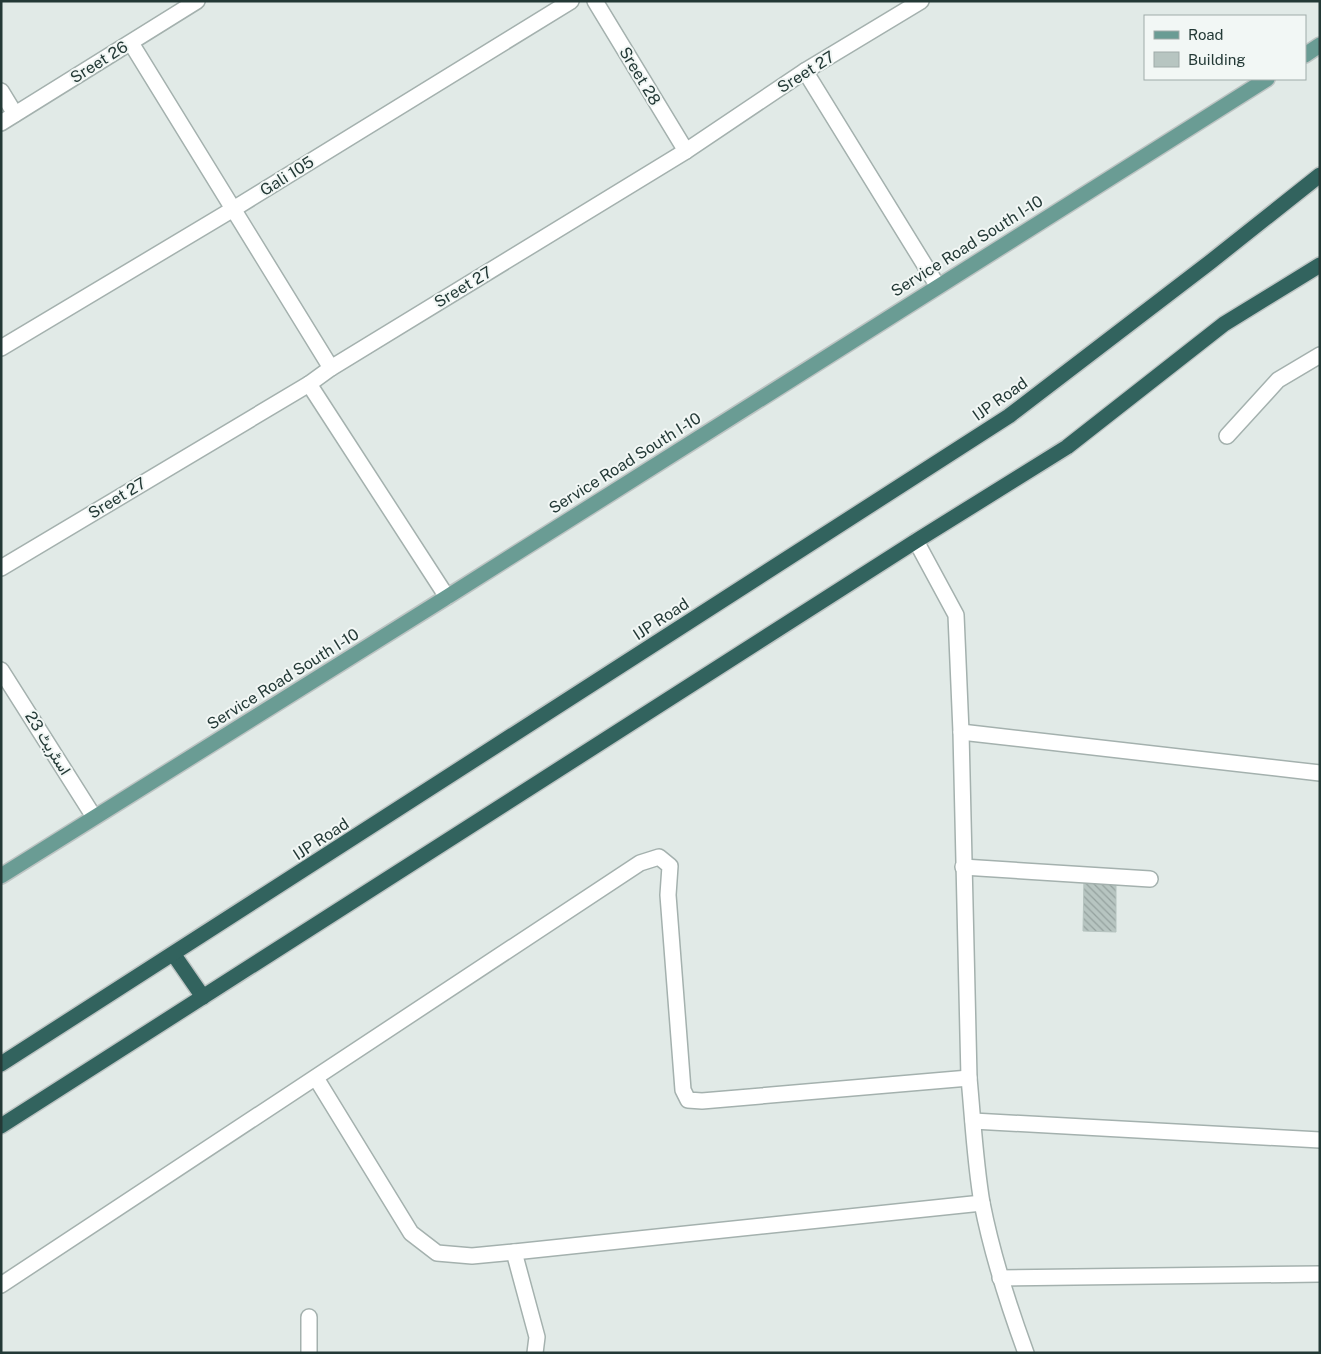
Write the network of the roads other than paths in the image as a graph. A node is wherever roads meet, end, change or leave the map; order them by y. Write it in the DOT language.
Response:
graph roads {
  1 [pos="197,1"];
  2 [pos="571,1"];
  3 [pos="595,1"];
  4 [pos="919,2"];
  5 [pos="131,42"];
  6 [pos="1320,45"];
  7 [pos="1306,54"];
  8 [pos="805,71"];
  9 [pos="1265,80"];
  10 [pos="1,91"];
  11 [pos="15,114"];
  12 [pos="1,123"];
  13 [pos="686,151"];
  14 [pos="1320,174"];
  15 [pos="235,208"];
  16 [pos="1320,265"];
  17 [pos="937,285"];
  18 [pos="1,348"];
  19 [pos="1320,355"];
  20 [pos="332,368"];
  21 [pos="309,384"];
  22 [pos="1227,436"];
  23 [pos="916,541"];
  24 [pos="1,568"];
  25 [pos="447,598"];
  26 [pos="1,670"];
  27 [pos="961,732"];
  28 [pos="1320,772"];
  29 [pos="94,817"];
  30 [pos="963,867"];
  31 [pos="1,876"];
  32 [pos="1150,879"];
  33 [pos="174,955"];
  34 [pos="202,997"];
  35 [pos="1,1064"];
  36 [pos="316,1078"];
  37 [pos="969,1078"];
  38 [pos="973,1121"];
  39 [pos="1,1126"];
  40 [pos="1320,1140"];
  41 [pos="982,1202"];
  42 [pos="514,1252"];
  43 [pos="1320,1274"];
  44 [pos="1000,1278"];
  45 [pos="1,1285"];
  46 [pos="309,1317"];
  47 [pos="309,1353"];
  48 [pos="536,1353"];
  49 [pos="1026,1353"];
  1 -- 5 [label="street, Sreet 26"];
  2 -- 15 [label="street, Gali 105"];
  3 -- 13 [label="street, Sreet 28"];
  4 -- 8 [label="street, Sreet 27"];
  5 -- 11 [label="street, Sreet 26"];
  5 -- 15 [label="street"];
  6 -- 7 [label="main road"];
  8 -- 13 [label="street, Sreet 27"];
  8 -- 17 [label="street"];
  9 -- 17 [label="main road, Service Road South I-10"];
  10 -- 11 [label="street"];
  11 -- 12 [label="street, Sreet 26"];
  13 -- 20 [label="street, Sreet 27"];
  14 -- 33 [label="highway, IJP Road"];
  15 -- 18 [label="street, Gali 105"];
  15 -- 20 [label="street"];
  16 -- 23 [label="highway"];
  17 -- 25 [label="main road, Service Road South I-10"];
  19 -- 22 [label="street"];
  20 -- 21 [label="street, Sreet 27"];
  21 -- 24 [label="street, Sreet 27"];
  21 -- 25 [label="street"];
  23 -- 27 [label="street"];
  23 -- 34 [label="highway"];
  25 -- 29 [label="main road, Service Road South I-10"];
  26 -- 29 [label="street, اسٹریٹ 23"];
  27 -- 28 [label="street"];
  27 -- 30 [label="street"];
  29 -- 31 [label="main road, Service Road South I-10"];
  30 -- 32 [label="street"];
  30 -- 37 [label="street"];
  33 -- 34 [label="highway"];
  33 -- 35 [label="highway, IJP Road"];
  34 -- 39 [label="highway"];
  36 -- 37 [label="street"];
  36 -- 42 [label="street"];
  36 -- 45 [label="street"];
  37 -- 38 [label="street"];
  38 -- 40 [label="street"];
  38 -- 41 [label="street"];
  41 -- 42 [label="street"];
  41 -- 44 [label="street"];
  42 -- 48 [label="street"];
  43 -- 44 [label="street"];
  44 -- 49 [label="street"];
  46 -- 47 [label="street"];
}
